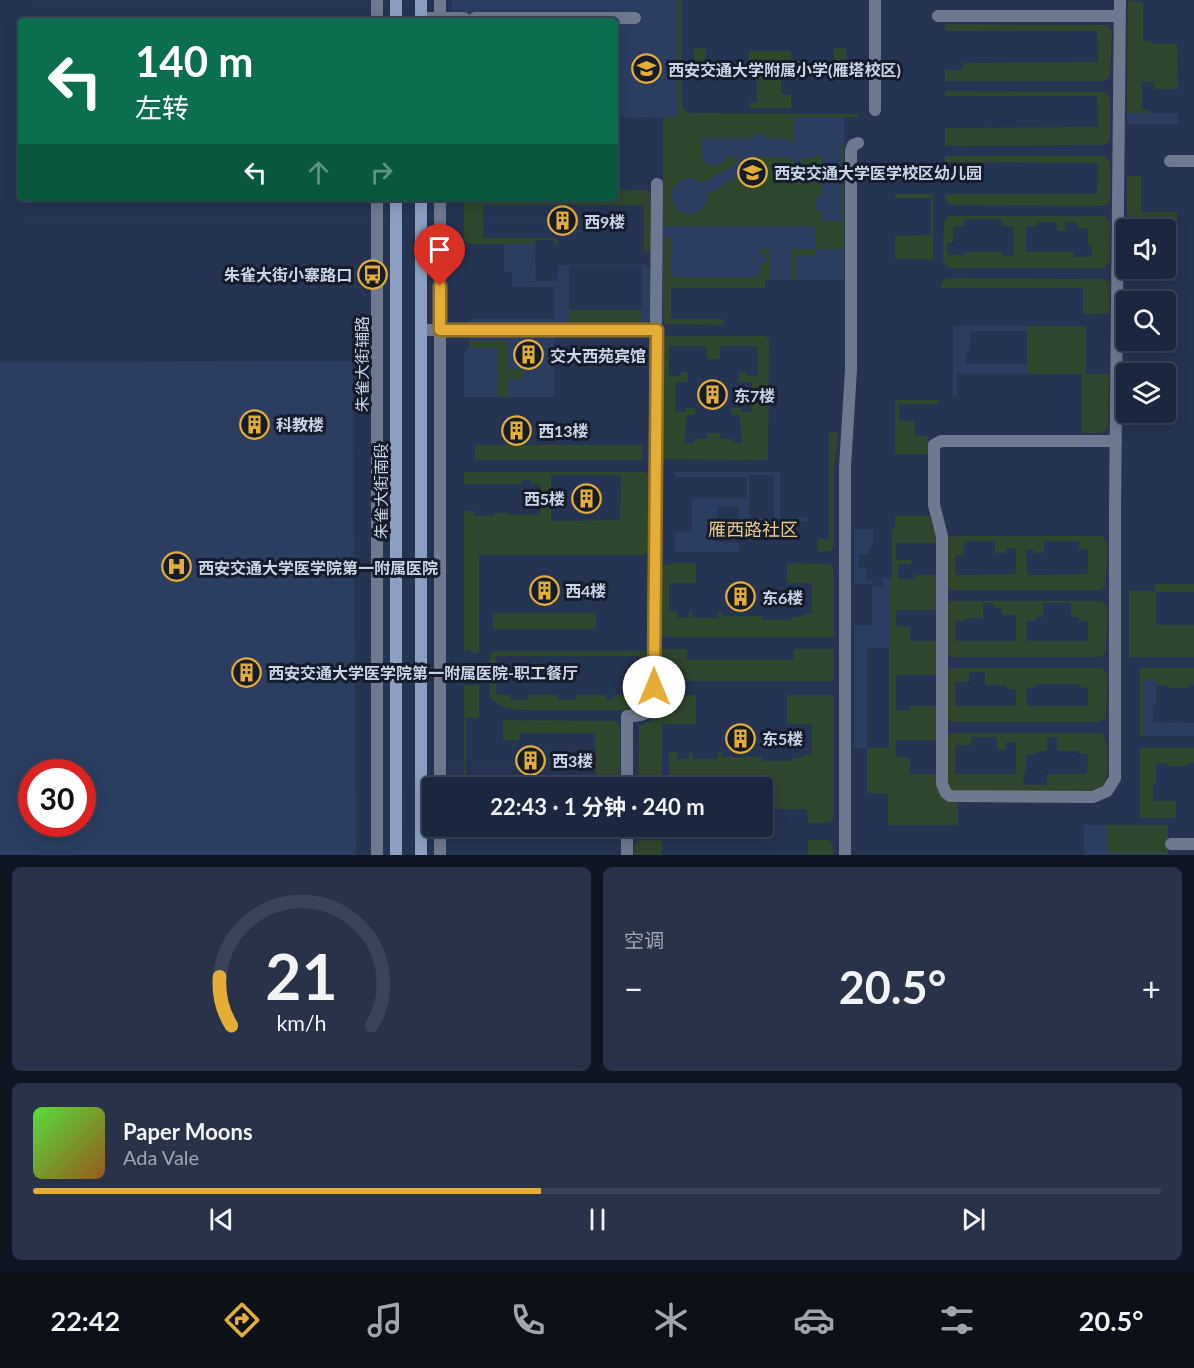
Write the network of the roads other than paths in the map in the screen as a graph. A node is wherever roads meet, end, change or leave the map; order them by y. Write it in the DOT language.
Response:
graph roads {
  1 [pos="377,0"];
  2 [pos="396,0"];
  3 [pos="421,0"];
  4 [pos="440,0"];
  5 [pos="875,0"];
  6 [pos="1120,0"];
  7 [pos="938,16"];
  8 [pos="1120,16"];
  9 [pos="377,18"];
  10 [pos="396,18"];
  11 [pos="421,18"];
  12 [pos="440,18"];
  13 [pos="470,18"];
  14 [pos="618,18"];
  15 [pos="618,18"];
  16 [pos="635,18"];
  17 [pos="875,110"];
  18 [pos="858,143"];
  19 [pos="1170,161"];
  20 [pos="1194,161"];
  21 [pos="657,184"];
  22 [pos="377,201"];
  23 [pos="396,201"];
  24 [pos="421,201"];
  25 [pos="440,201"];
  26 [pos="421,330"];
  27 [pos="440,330"];
  28 [pos="657,330"];
  29 [pos="1116,441"];
  30 [pos="440,669"];
  31 [pos="484,669"];
  32 [pos="440,777"];
  33 [pos="627,777"];
  34 [pos="440,837"];
  35 [pos="627,837"];
  36 [pos="1171,844"];
  37 [pos="1194,844"];
  38 [pos="377,855"];
  39 [pos="396,855"];
  40 [pos="421,855"];
  41 [pos="440,855"];
  42 [pos="627,855"];
  43 [pos="845,855"];
  1 -- 9 [label="street"];
  2 -- 10 [label="main road"];
  3 -- 11 [label="main road"];
  4 -- 12 [label="street"];
  5 -- 17 [label="street"];
  6 -- 8 [label="street"];
  7 -- 8 [label="street"];
  8 -- 29 [label="street"];
  13 -- 15 [label="street"];
  14 -- 16 [label="street"];
  18 -- 43 [label="street"];
  19 -- 20 [label="street"];
  21 -- 28 [label="street"];
  22 -- 38 [label="street, 朱雀大街辅路"];
  23 -- 39 [label="main road, 朱雀大街南段"];
  24 -- 26 [label="main road"];
  25 -- 27 [label="street"];
  26 -- 27 [label="street"];
  26 -- 40 [label="main road"];
  27 -- 28 [label="street"];
  27 -- 30 [label="street"];
  28 -- 33 [label="street"];
  29 -- 29 [label="street"];
  30 -- 31 [label="street"];
  30 -- 32 [label="street"];
  34 -- 41 [label="street"];
  35 -- 42 [label="street"];
  36 -- 37 [label="street"];
}
